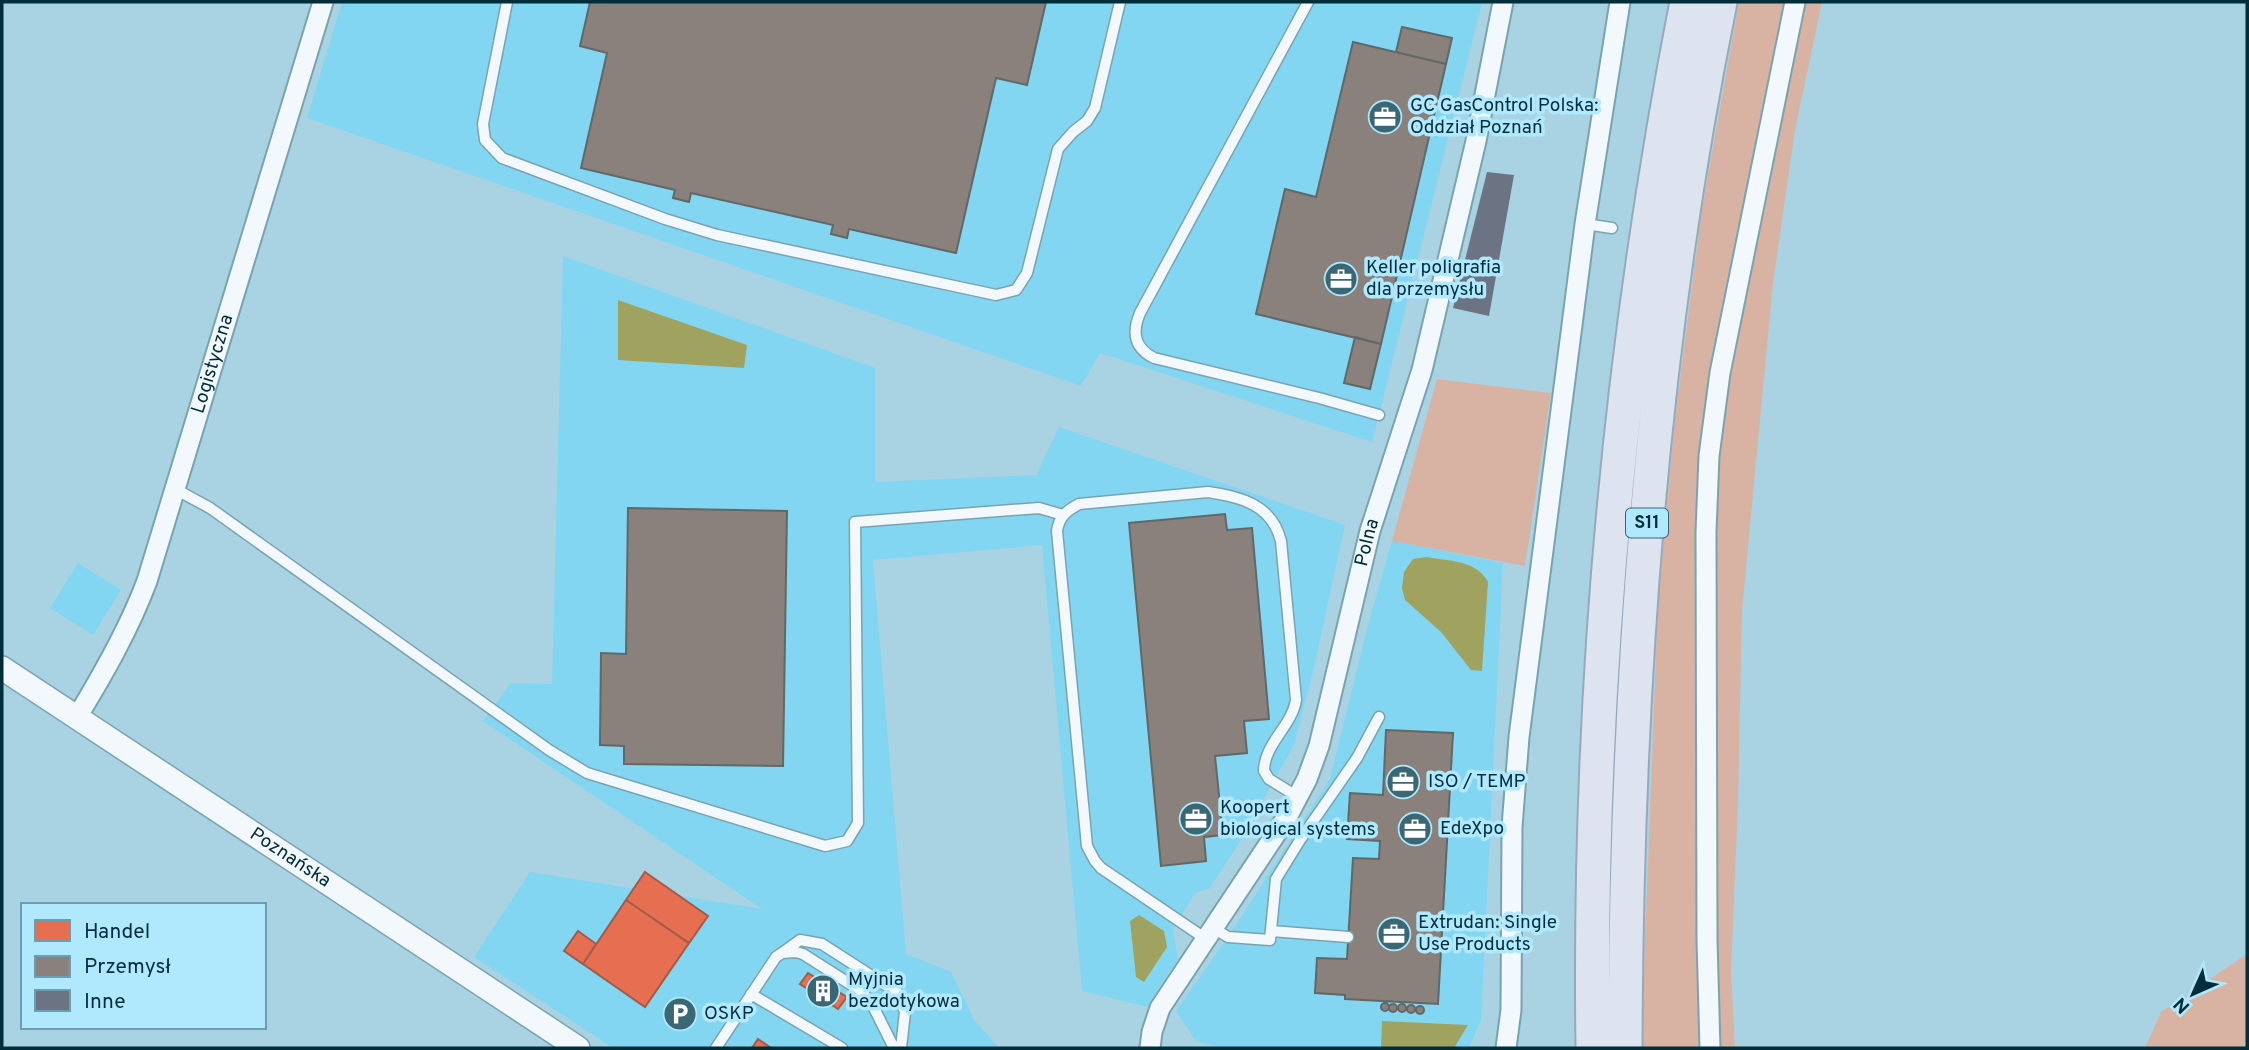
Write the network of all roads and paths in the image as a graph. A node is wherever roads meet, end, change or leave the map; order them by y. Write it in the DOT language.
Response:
graph roads {
  1 [pos="323,2"];
  2 [pos="507,2"];
  3 [pos="1120,2"];
  4 [pos="1308,2"];
  5 [pos="1503,2"];
  6 [pos="1620,2"];
  7 [pos="1687,2"];
  8 [pos="1720,2"];
  9 [pos="1795,2"];
  10 [pos="1585,224"];
  11 [pos="1612,228"];
  12 [pos="1379,415"];
  13 [pos="176,489"];
  14 [pos="1063,515"];
  15 [pos="2,668"];
  16 [pos="77,717"];
  17 [pos="1380,717"];
  18 [pos="1298,797"];
  19 [pos="1271,931"];
  20 [pos="1209,934"];
  21 [pos="1348,937"];
  22 [pos="782,953"];
  23 [pos="1592,969"];
  24 [pos="751,994"];
  25 [pos="578,1048"];
  26 [pos="716,1048"];
  27 [pos="842,1048"];
  28 [pos="894,1048"];
  29 [pos="901,1048"];
  30 [pos="1150,1048"];
  31 [pos="1506,1048"];
  32 [pos="1579,1048"];
  33 [pos="1593,1048"];
  34 [pos="1625,1048"];
  35 [pos="1710,1048"];
  1 -- 13 [label="street, Logistyczna"];
  2 -- 3 [label="lane"];
  4 -- 12 [label="lane"];
  5 -- 18 [label="street, Polna"];
  6 -- 10 [label="street"];
  7 -- 23 [label="highway, S11"];
  8 -- 34 [label="highway, S11"];
  9 -- 35 [label="street"];
  10 -- 11 [label="lane"];
  10 -- 31 [label="street"];
  13 -- 14 [label="lane"];
  13 -- 16 [label="street, Logistyczna"];
  14 -- 18 [label="lane"];
  14 -- 20 [label="lane"];
  15 -- 16 [label="street, Poznańska"];
  16 -- 25 [label="street, Poznańska"];
  17 -- 19 [label="lane"];
  18 -- 20 [label="street, Polna"];
  19 -- 20 [label="lane"];
  19 -- 21 [label="lane"];
  20 -- 30 [label="street, Polna"];
  22 -- 24 [label="lane"];
  22 -- 28 [label="lane"];
  22 -- 29 [label="lane"];
  23 -- 32 [label="highway"];
  23 -- 33 [label="highway, S11"];
  24 -- 26 [label="lane"];
  24 -- 27 [label="lane"];
}
